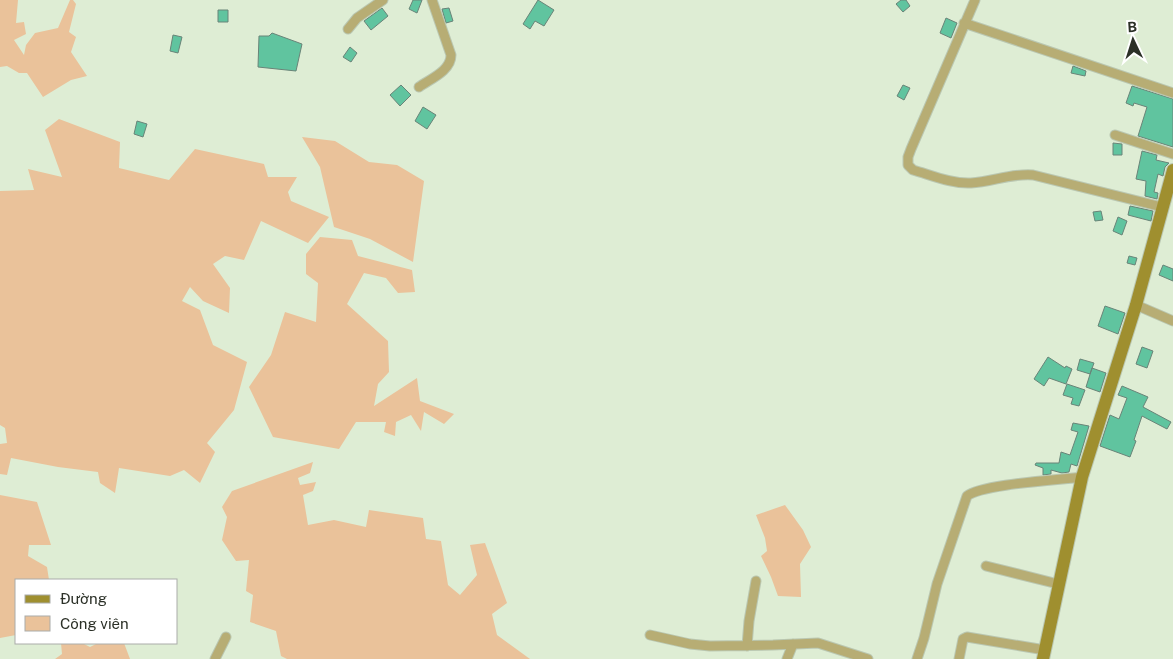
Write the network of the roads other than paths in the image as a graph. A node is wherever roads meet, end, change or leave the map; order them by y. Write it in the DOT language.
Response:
graph roads {
  1 [pos="383,0"];
  2 [pos="432,0"];
  3 [pos="975,0"];
  4 [pos="964,23"];
  5 [pos="348,29"];
  6 [pos="419,88"];
  7 [pos="1173,93"];
  8 [pos="1115,135"];
  9 [pos="1173,154"];
  10 [pos="1173,170"];
  11 [pos="1162,207"];
  12 [pos="1136,305"];
  13 [pos="1173,321"];
  14 [pos="1082,477"];
  15 [pos="986,566"];
  16 [pos="756,581"];
  17 [pos="1058,584"];
  18 [pos="650,635"];
  19 [pos="226,638"];
  20 [pos="794,644"];
  21 [pos="747,646"];
  22 [pos="1044,655"];
  23 [pos="215,659"];
  24 [pos="787,659"];
  25 [pos="868,659"];
  26 [pos="917,659"];
  27 [pos="959,659"];
  1 -- 5 [label="street"];
  2 -- 6 [label="street"];
  3 -- 4 [label="street"];
  4 -- 7 [label="street"];
  4 -- 11 [label="street"];
  8 -- 9 [label="street"];
  10 -- 11 [label="street"];
  11 -- 12 [label="street"];
  12 -- 13 [label="street"];
  12 -- 14 [label="street"];
  14 -- 17 [label="street"];
  14 -- 26 [label="street"];
  15 -- 17 [label="street"];
  16 -- 21 [label="street"];
  17 -- 22 [label="street"];
  18 -- 21 [label="street"];
  19 -- 23 [label="street"];
  20 -- 21 [label="street"];
  20 -- 24 [label="street"];
  20 -- 25 [label="street"];
  22 -- 27 [label="street"];
}
